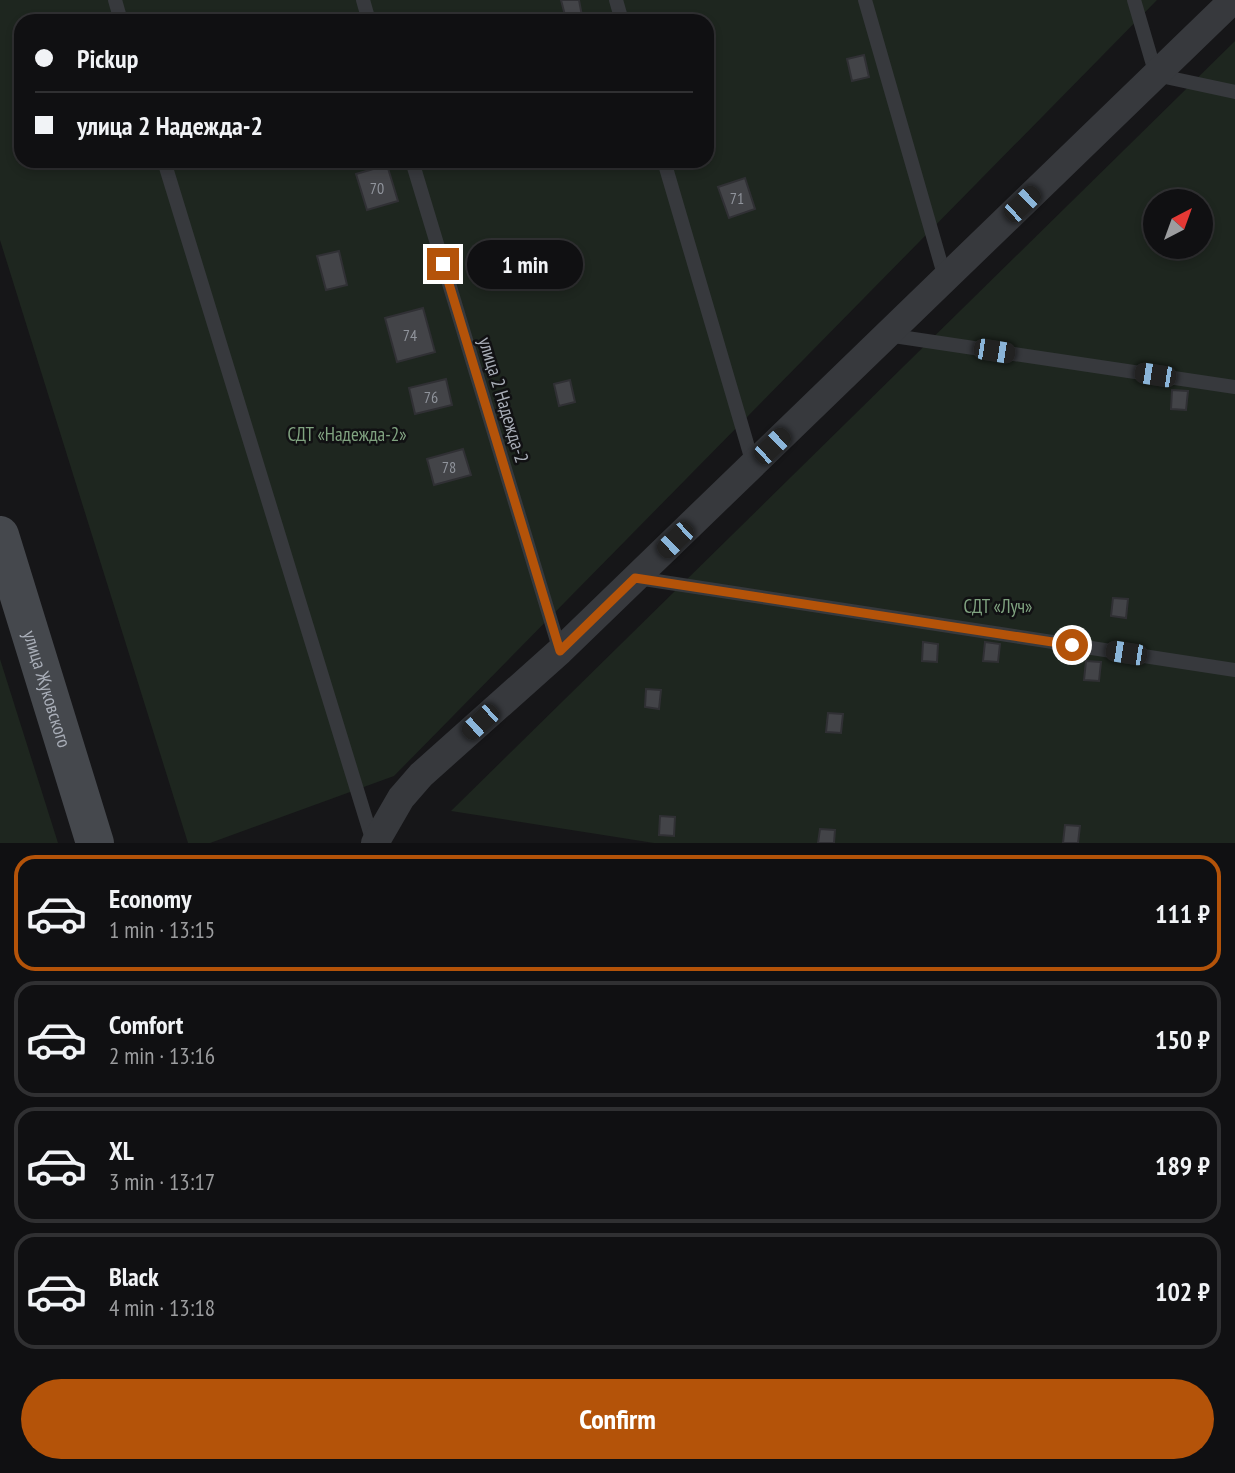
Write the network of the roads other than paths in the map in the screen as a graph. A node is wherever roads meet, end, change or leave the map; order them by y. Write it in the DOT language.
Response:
graph roads {
  1 [pos="864,0"];
  2 [pos="1134,0"];
  3 [pos="1233,0"];
  4 [pos="1156,75"];
  5 [pos="1235,92"];
  6 [pos="166,168"];
  7 [pos="414,168"];
  8 [pos="666,168"];
  9 [pos="945,278"];
  10 [pos="887,335"];
  11 [pos="1235,387"];
  12 [pos="753,464"];
  13 [pos="0,536"];
  14 [pos="635,578"];
  15 [pos="560,651"];
  16 [pos="1235,670"];
  17 [pos="95,843"];
  18 [pos="374,843"];
  1 -- 9 [label="lane"];
  2 -- 4 [label="lane"];
  3 -- 4 [label="street"];
  4 -- 5 [label="lane"];
  4 -- 9 [label="street"];
  6 -- 18 [label="lane"];
  7 -- 15 [label="lane, улица 2 Надежда-2"];
  8 -- 12 [label="lane"];
  9 -- 10 [label="street"];
  10 -- 11 [label="lane"];
  10 -- 12 [label="street"];
  12 -- 14 [label="street"];
  13 -- 17 [label="main road, улица Жуковского"];
  14 -- 15 [label="street"];
  14 -- 16 [label="lane"];
  15 -- 18 [label="street"];
}
